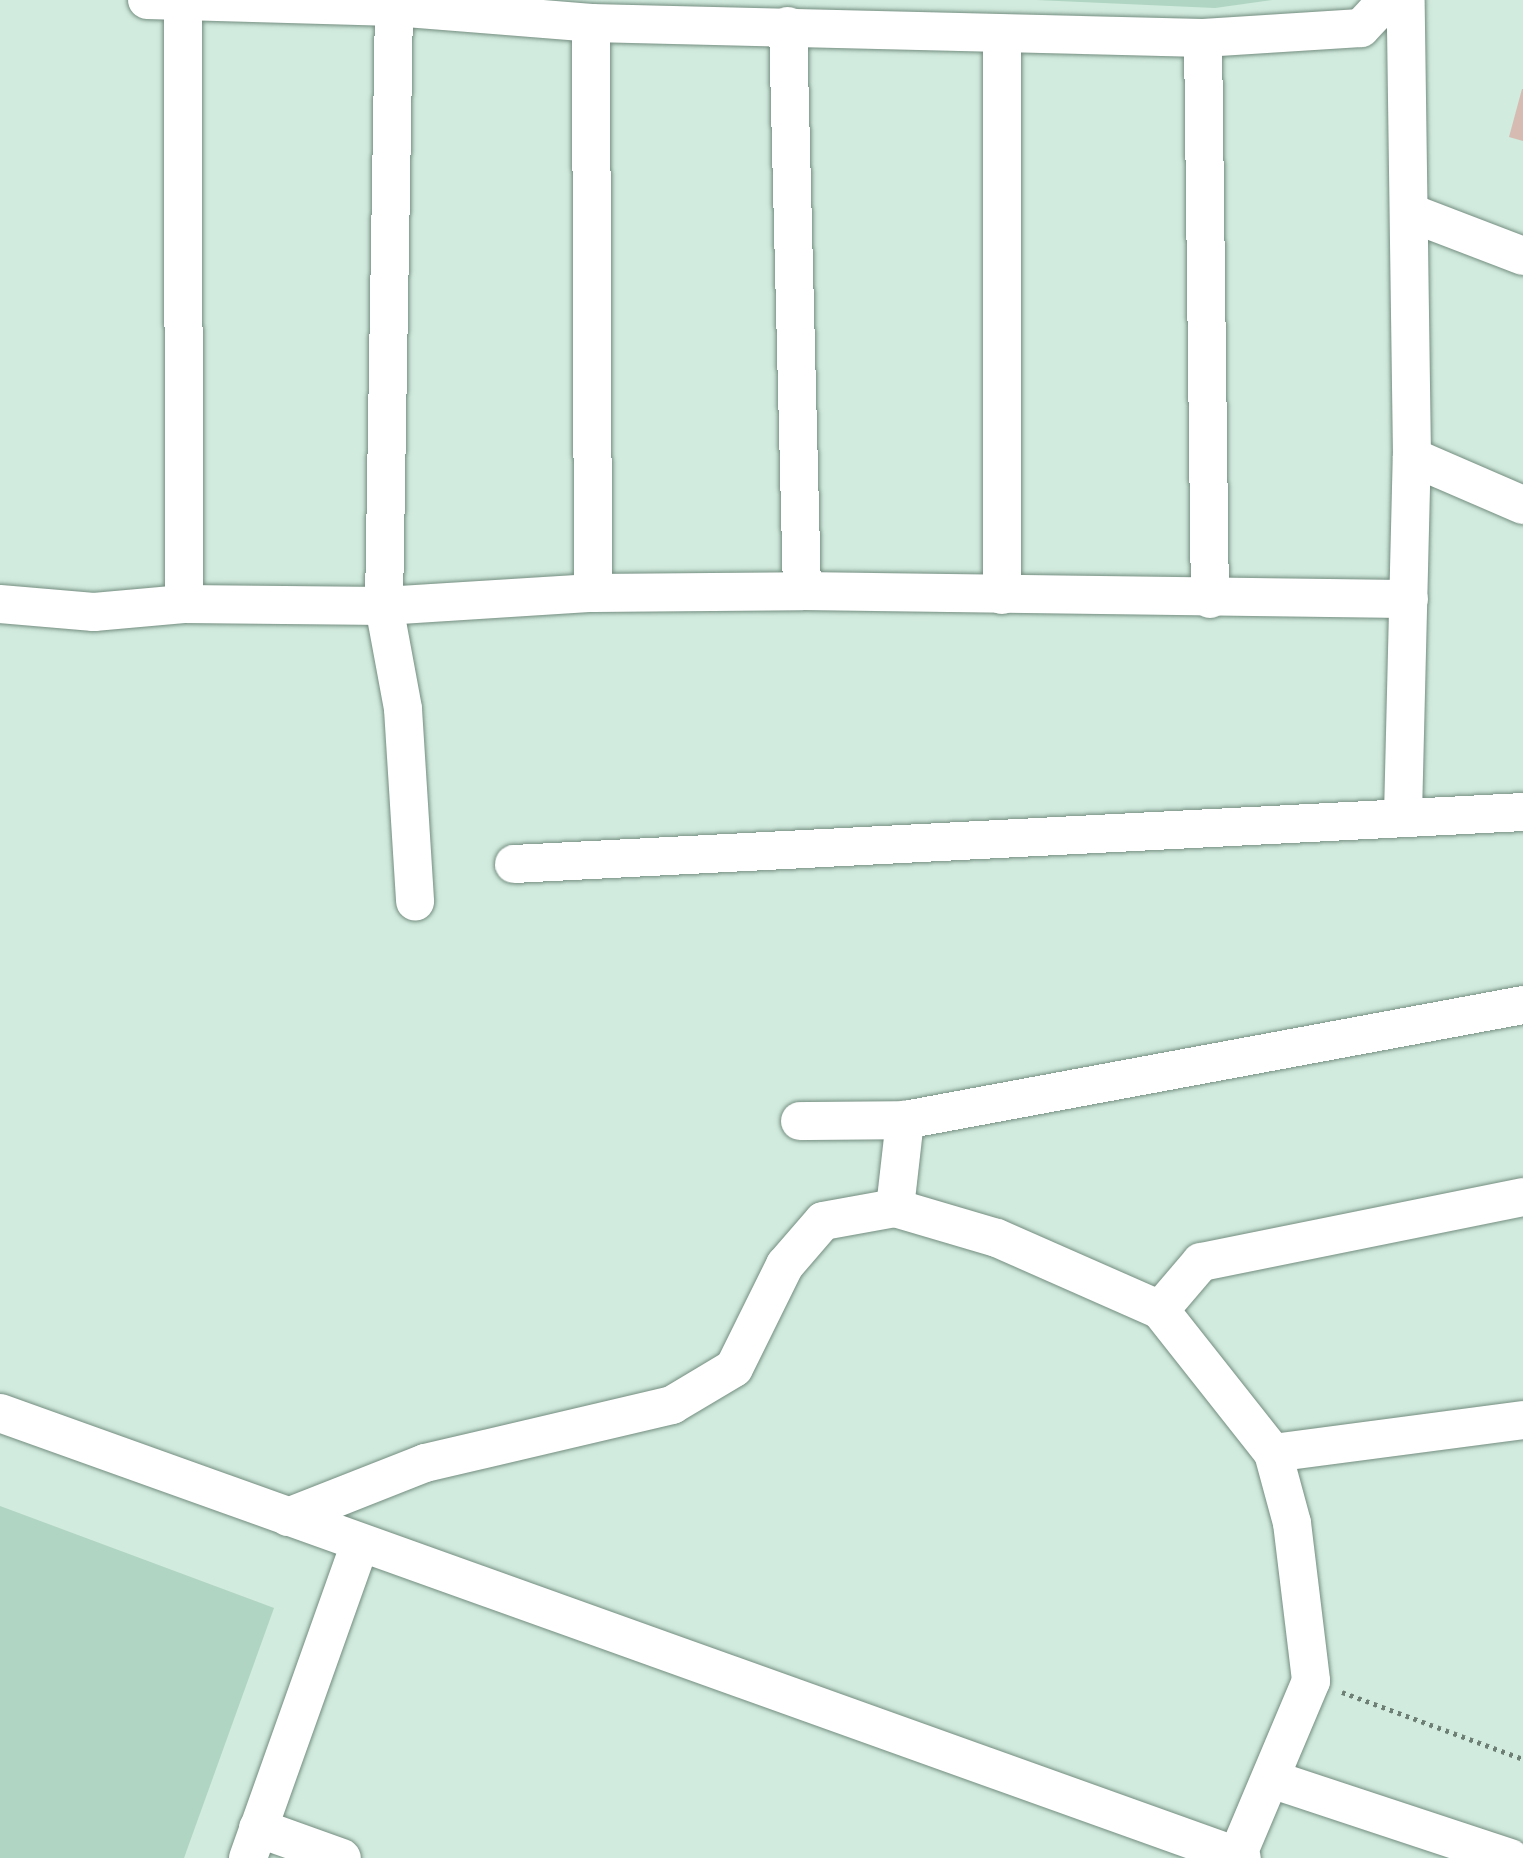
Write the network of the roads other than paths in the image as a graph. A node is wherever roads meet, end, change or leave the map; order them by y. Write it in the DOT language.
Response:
graph roads {
  1 [pos="147,0"];
  2 [pos="183,0"];
  3 [pos="1387,0"];
  4 [pos="1406,0"];
  5 [pos="286,1"];
  6 [pos="394,7"];
  7 [pos="544,9"];
  8 [pos="1356,14"];
  9 [pos="796,18"];
  10 [pos="591,23"];
  11 [pos="1002,34"];
  12 [pos="1203,38"];
  13 [pos="1411,213"];
  14 [pos="1523,256"];
  15 [pos="1412,457"];
  16 [pos="1523,505"];
  17 [pos="802,592"];
  18 [pos="593,593"];
  19 [pos="1002,595"];
  20 [pos="1210,598"];
  21 [pos="1409,599"];
  22 [pos="0,604"];
  23 [pos="184,604"];
  24 [pos="384,606"];
  25 [pos="1523,812"];
  26 [pos="1403,815"];
  27 [pos="514,864"];
  28 [pos="415,902"];
  29 [pos="1523,1004"];
  30 [pos="905,1120"];
  31 [pos="800,1121"];
  32 [pos="1523,1197"];
  33 [pos="894,1208"];
  34 [pos="1160,1310"];
  35 [pos="0,1413"];
  36 [pos="1523,1420"];
  37 [pos="1273,1453"];
  38 [pos="288,1517"];
  39 [pos="360,1543"];
  40 [pos="1270,1779"];
  41 [pos="253,1843"];
  42 [pos="1239,1857"];
  43 [pos="342,1858"];
  44 [pos="1510,1858"];
  1 -- 2 [label="street"];
  2 -- 5 [label="street"];
  2 -- 23 [label="street"];
  3 -- 8 [label="street"];
  4 -- 13 [label="street"];
  5 -- 6 [label="street"];
  6 -- 7 [label="street"];
  6 -- 24 [label="street"];
  7 -- 10 [label="street"];
  8 -- 12 [label="street"];
  9 -- 10 [label="street"];
  9 -- 11 [label="street"];
  9 -- 17 [label="street"];
  10 -- 18 [label="street"];
  11 -- 12 [label="street"];
  11 -- 19 [label="street"];
  12 -- 20 [label="street"];
  13 -- 14 [label="street"];
  13 -- 15 [label="street"];
  15 -- 16 [label="street"];
  15 -- 21 [label="street"];
  17 -- 18 [label="street"];
  17 -- 19 [label="street"];
  18 -- 24 [label="street"];
  19 -- 20 [label="street"];
  20 -- 21 [label="street"];
  21 -- 26 [label="street"];
  22 -- 23 [label="street"];
  23 -- 24 [label="street"];
  24 -- 28 [label="street"];
  25 -- 26 [label="street"];
  26 -- 27 [label="street"];
  29 -- 30 [label="street"];
  30 -- 31 [label="street"];
  30 -- 33 [label="street"];
  32 -- 34 [label="street"];
  33 -- 34 [label="street"];
  33 -- 38 [label="street"];
  34 -- 37 [label="street"];
  35 -- 38 [label="street"];
  36 -- 37 [label="street"];
  37 -- 40 [label="street"];
  38 -- 39 [label="street"];
  39 -- 41 [label="street"];
  39 -- 42 [label="street"];
  40 -- 42 [label="street"];
  40 -- 44 [label="street"];
  41 -- 43 [label="street"];
}
